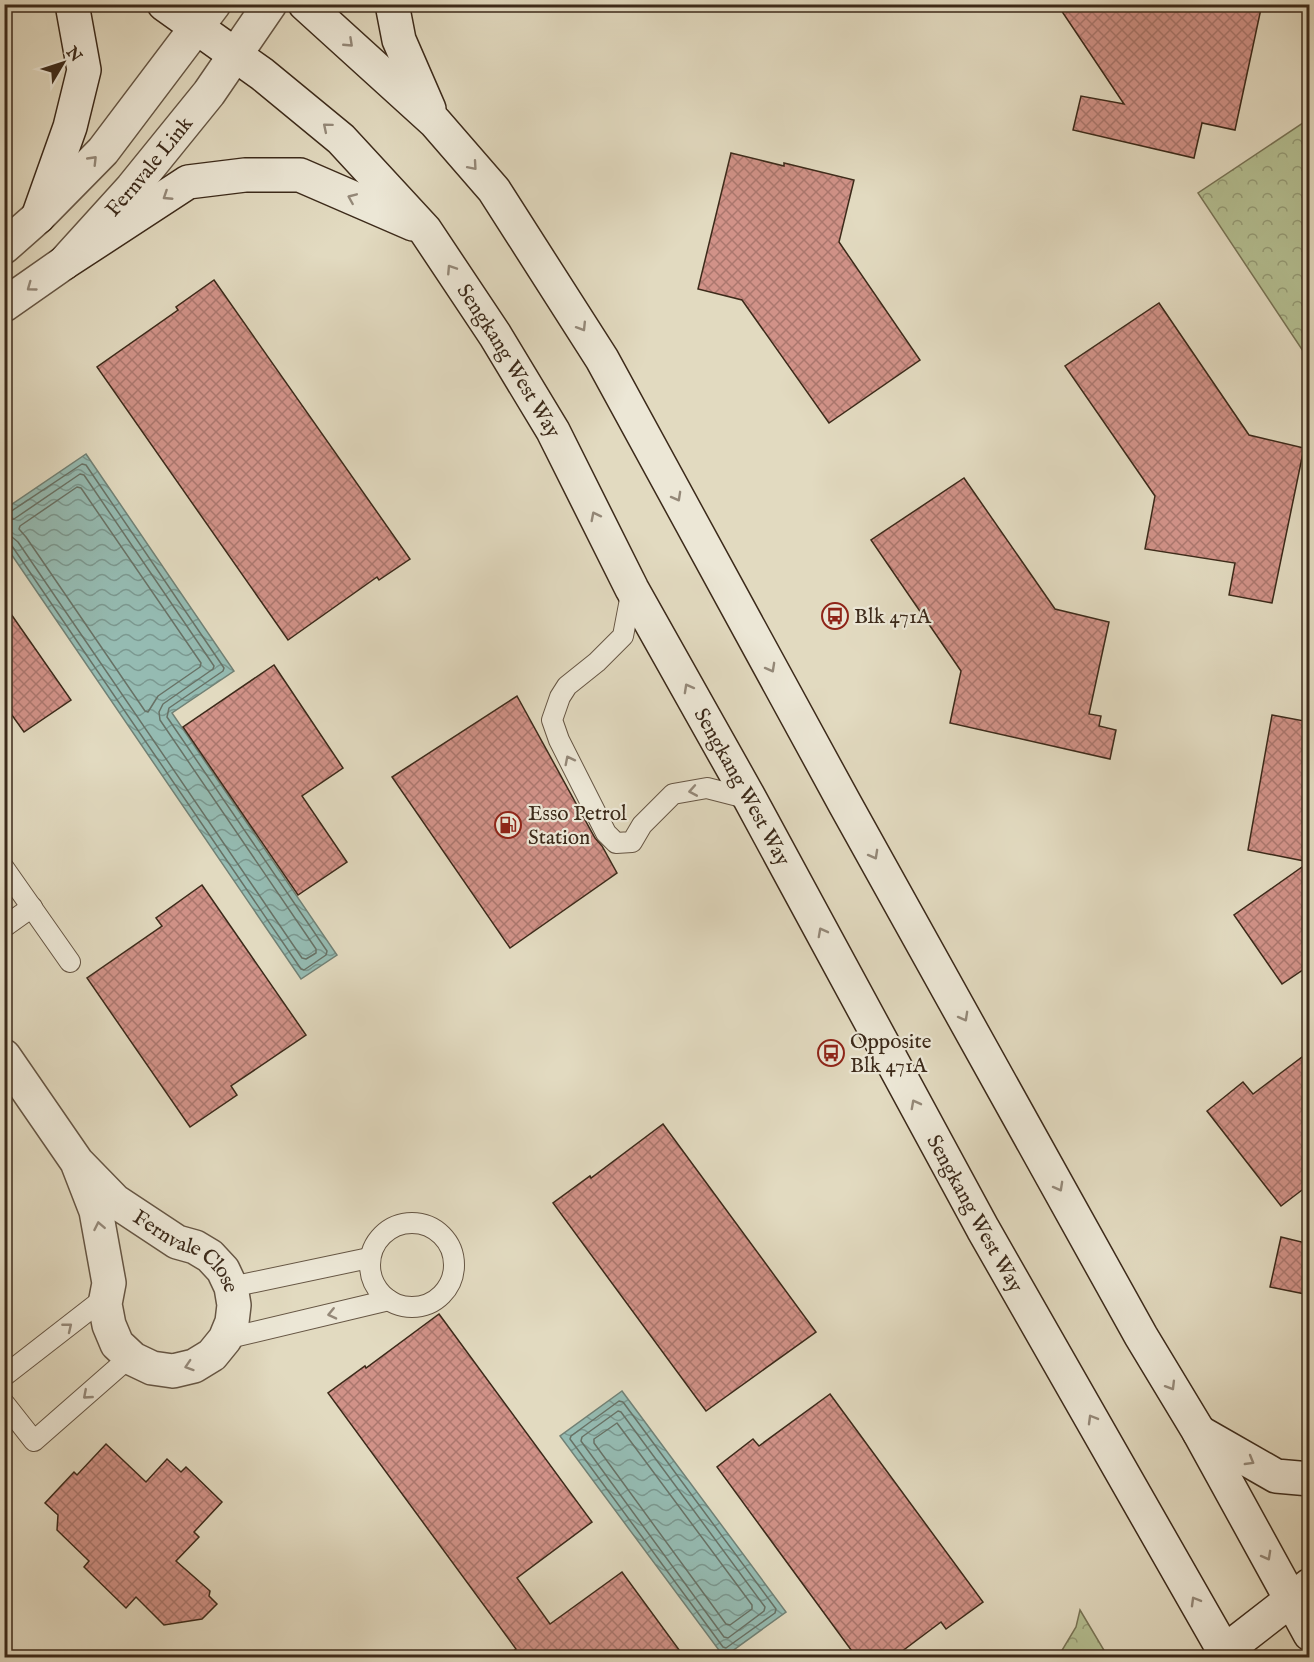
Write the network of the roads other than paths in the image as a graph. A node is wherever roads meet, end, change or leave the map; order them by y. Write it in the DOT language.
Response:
graph roads {
  1 [pos="72,4"];
  2 [pos="164,4"];
  3 [pos="270,4"];
  4 [pos="305,4"];
  5 [pos="392,4"];
  6 [pos="206,16"];
  7 [pos="235,55"];
  8 [pos="435,122"];
  9 [pos="38,217"];
  10 [pos="425,230"];
  11 [pos="4,247"];
  12 [pos="64,263"];
  13 [pos="4,305"];
  14 [pos="632,589"];
  15 [pos="750,799"];
  16 [pos="4,868"];
  17 [pos="32,908"];
  18 [pos="4,927"];
  19 [pos="70,962"];
  20 [pos="4,1056"];
  21 [pos="77,1162"];
  22 [pos="369,1258"];
  23 [pos="231,1287"];
  24 [pos="107,1296"];
  25 [pos="388,1300"];
  26 [pos="225,1339"];
  27 [pos="131,1356"];
  28 [pos="4,1376"];
  29 [pos="4,1403"];
  30 [pos="1199,1432"];
  31 [pos="1310,1479"];
  32 [pos="1300,1593"];
  33 [pos="1310,1634"];
  34 [pos="1226,1654"];
  1 -- 9 [label="main road"];
  2 -- 6 [label="main road, Sengkang West Way"];
  3 -- 7 [label="main road, Fernvale Link"];
  4 -- 8 [label="main road, one-way"];
  5 -- 8 [label="main road"];
  6 -- 7 [label="main road, Sengkang West Way"];
  9 -- 6 [label="main road, one-way"];
  10 -- 7 [label="main road, Sengkang West Way, one-way"];
  7 -- 12 [label="main road, Fernvale Link"];
  8 -- 30 [label="main road, one-way"];
  9 -- 11 [label="main road"];
  10 -- 12 [label="main road, one-way"];
  14 -- 10 [label="main road, Sengkang West Way, one-way"];
  12 -- 13 [label="main road, Fernvale Link, one-way"];
  15 -- 14 [label="main road, Sengkang West Way, one-way"];
  15 -- 14 [label="lane, one-way"];
  34 -- 15 [label="main road, Sengkang West Way, one-way"];
  16 -- 17 [label="lane"];
  17 -- 18 [label="lane"];
  17 -- 19 [label="lane"];
  20 -- 21 [label="main road, Fernvale Close"];
  21 -- 23 [label="main road, Fernvale Close"];
  24 -- 21 [label="main road, Fernvale Close, one-way"];
  22 -- 23 [label="lane"];
  22 -- 25 [label="lane"];
  22 -- 25 [label="lane"];
  23 -- 26 [label="main road, Fernvale Close"];
  24 -- 27 [label="main road, Fernvale Close"];
  28 -- 24 [label="lane, one-way"];
  25 -- 26 [label="lane, one-way"];
  26 -- 27 [label="main road, Fernvale Close, one-way"];
  27 -- 29 [label="lane, one-way"];
  30 -- 31 [label="main road, one-way"];
  30 -- 32 [label="main road, one-way"];
  32 -- 33 [label="main road"];
  32 -- 34 [label="main road"];
}
